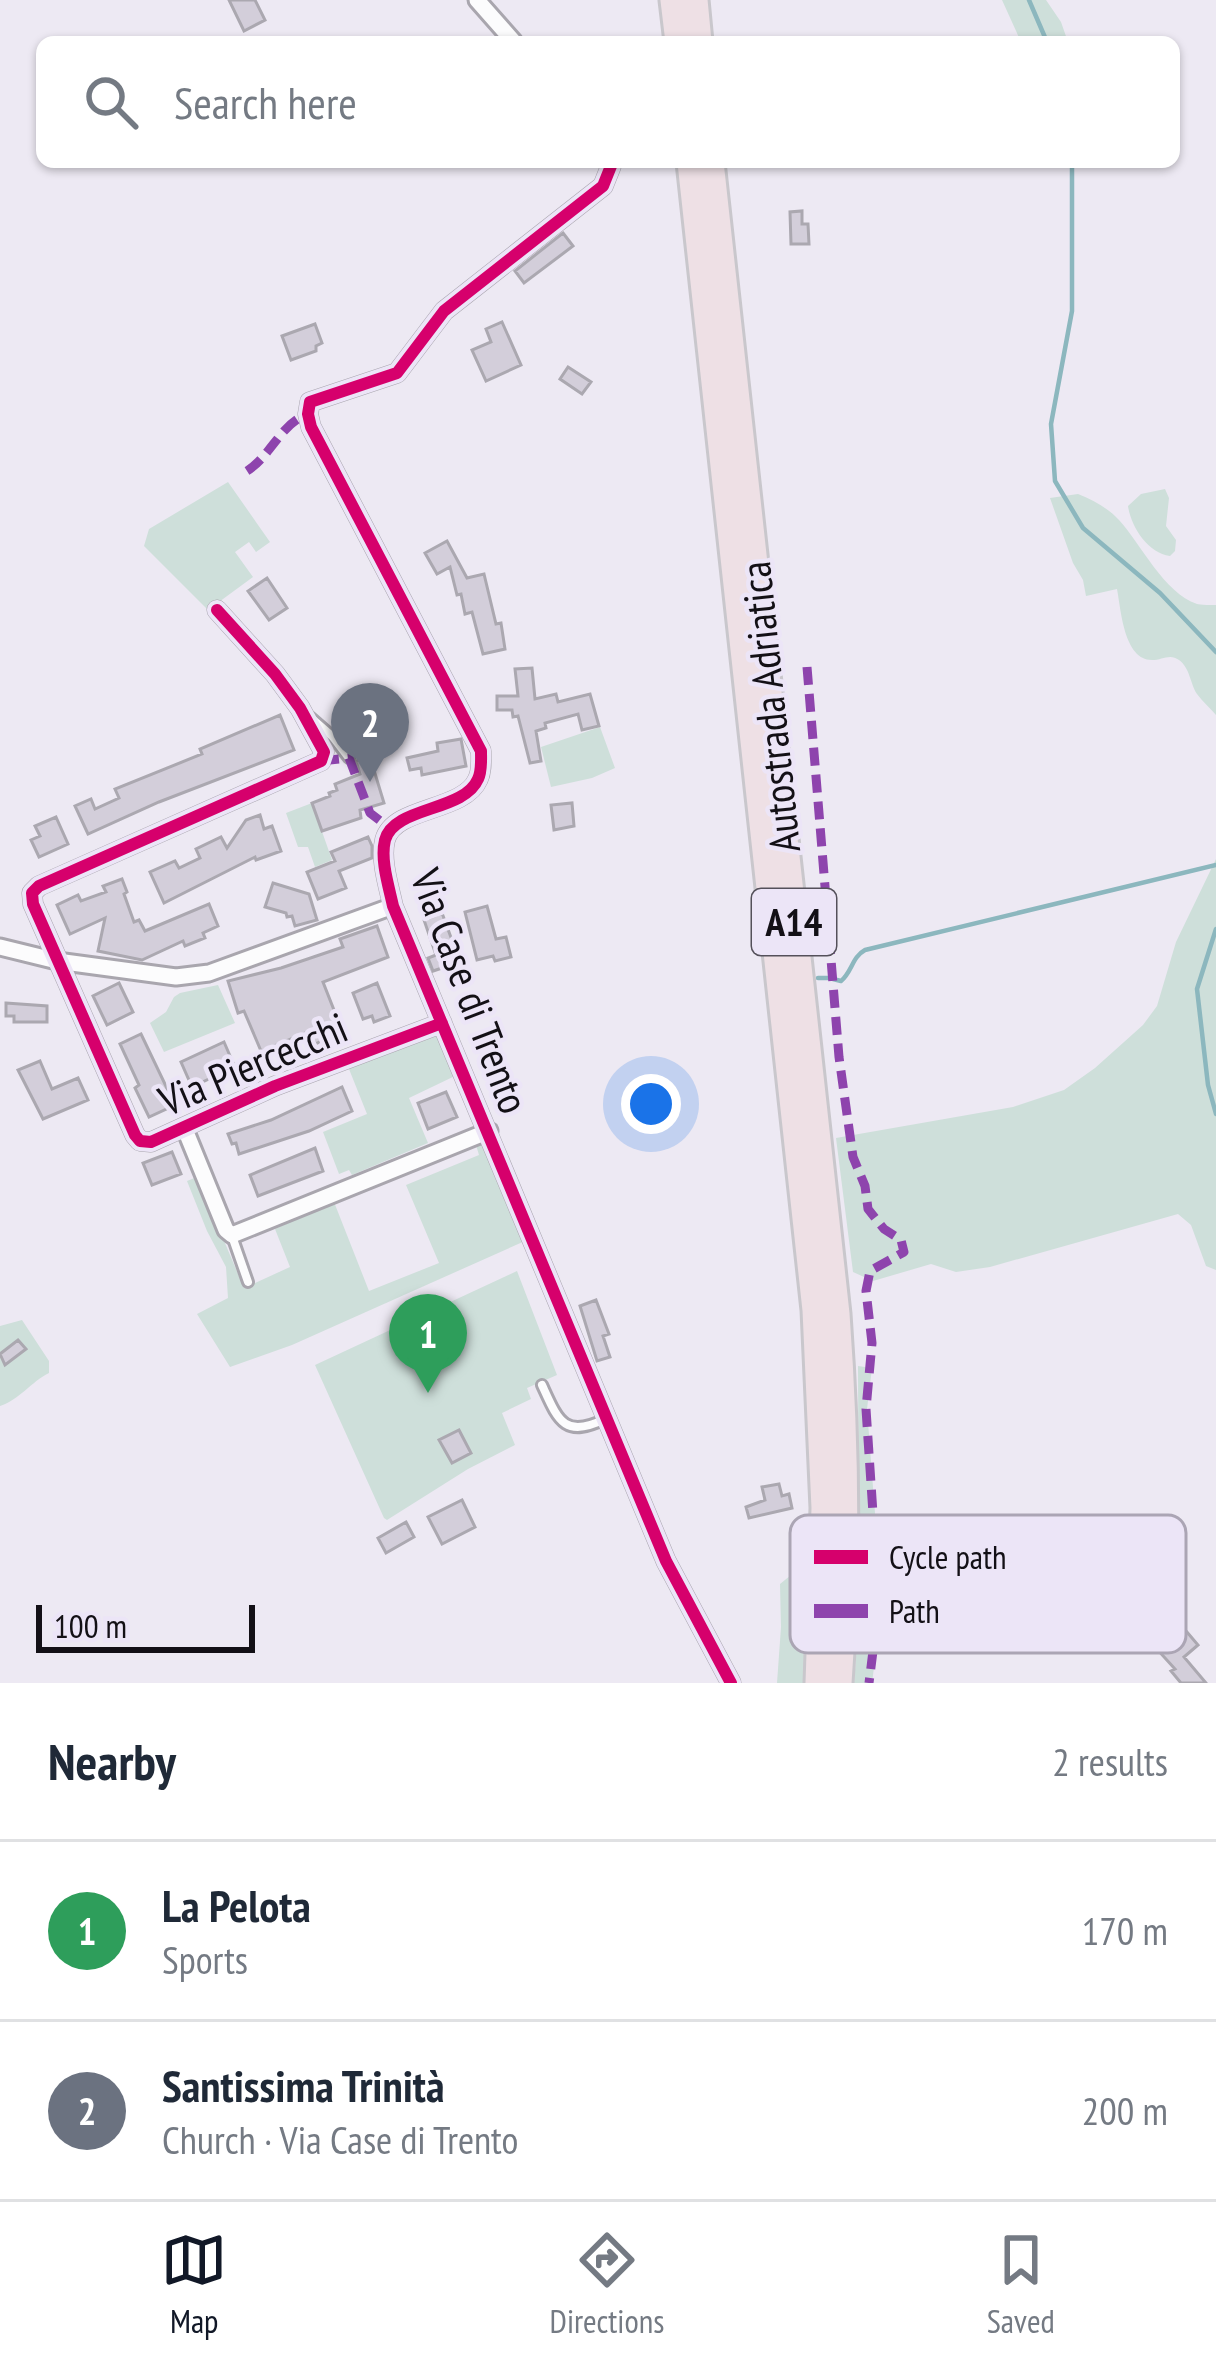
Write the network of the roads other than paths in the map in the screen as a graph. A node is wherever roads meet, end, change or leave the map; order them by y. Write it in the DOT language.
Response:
graph roads {
  1 [pos="477,0"];
  2 [pos="674,0"];
  3 [pos="694,0"];
  4 [pos="509,36"];
  5 [pos="678,36"];
  6 [pos="697,36"];
  7 [pos="609,168"];
  8 [pos="692,168"];
  9 [pos="711,168"];
  10 [pos="217,610"];
  11 [pos="300,708"];
  12 [pos="349,758"];
  13 [pos="393,907"];
  14 [pos="0,947"];
  15 [pos="57,961"];
  16 [pos="442,1023"];
  17 [pos="184,1127"];
  18 [pos="489,1131"];
  19 [pos="232,1235"];
  20 [pos="248,1282"];
  21 [pos="542,1385"];
  22 [pos="606,1418"];
  23 [pos="826,1515"];
  24 [pos="845,1515"];
  25 [pos="819,1653"];
  26 [pos="840,1653"];
  27 [pos="731,1683"];
  28 [pos="818,1683"];
  29 [pos="838,1683"];
  1 -- 4 [label="street"];
  2 -- 5 [label="highway"];
  3 -- 6 [label="highway"];
  7 -- 13 [label="street, Via Case di Trento"];
  8 -- 23 [label="highway, Autostrada Adriatica / A14"];
  9 -- 24 [label="highway, Autostrada Adriatica / A14"];
  10 -- 11 [label="street"];
  11 -- 12 [label="lane"];
  11 -- 15 [label="street"];
  13 -- 15 [label="street"];
  13 -- 16 [label="street, Via Case di Trento"];
  14 -- 15 [label="street"];
  15 -- 17 [label="street, Via Piercecchi"];
  16 -- 17 [label="street, Via Piercecchi"];
  16 -- 18 [label="street, Via Case di Trento"];
  17 -- 19 [label="street, Via Piercecchi"];
  18 -- 19 [label="street"];
  18 -- 22 [label="street, Via Case di Trento"];
  19 -- 20 [label="lane"];
  21 -- 22 [label="lane"];
  22 -- 27 [label="street, Via Case di Trento"];
  25 -- 28 [label="highway, Autostrada Adriatica / A14"];
  26 -- 29 [label="highway, Autostrada Adriatica / A14"];
}
